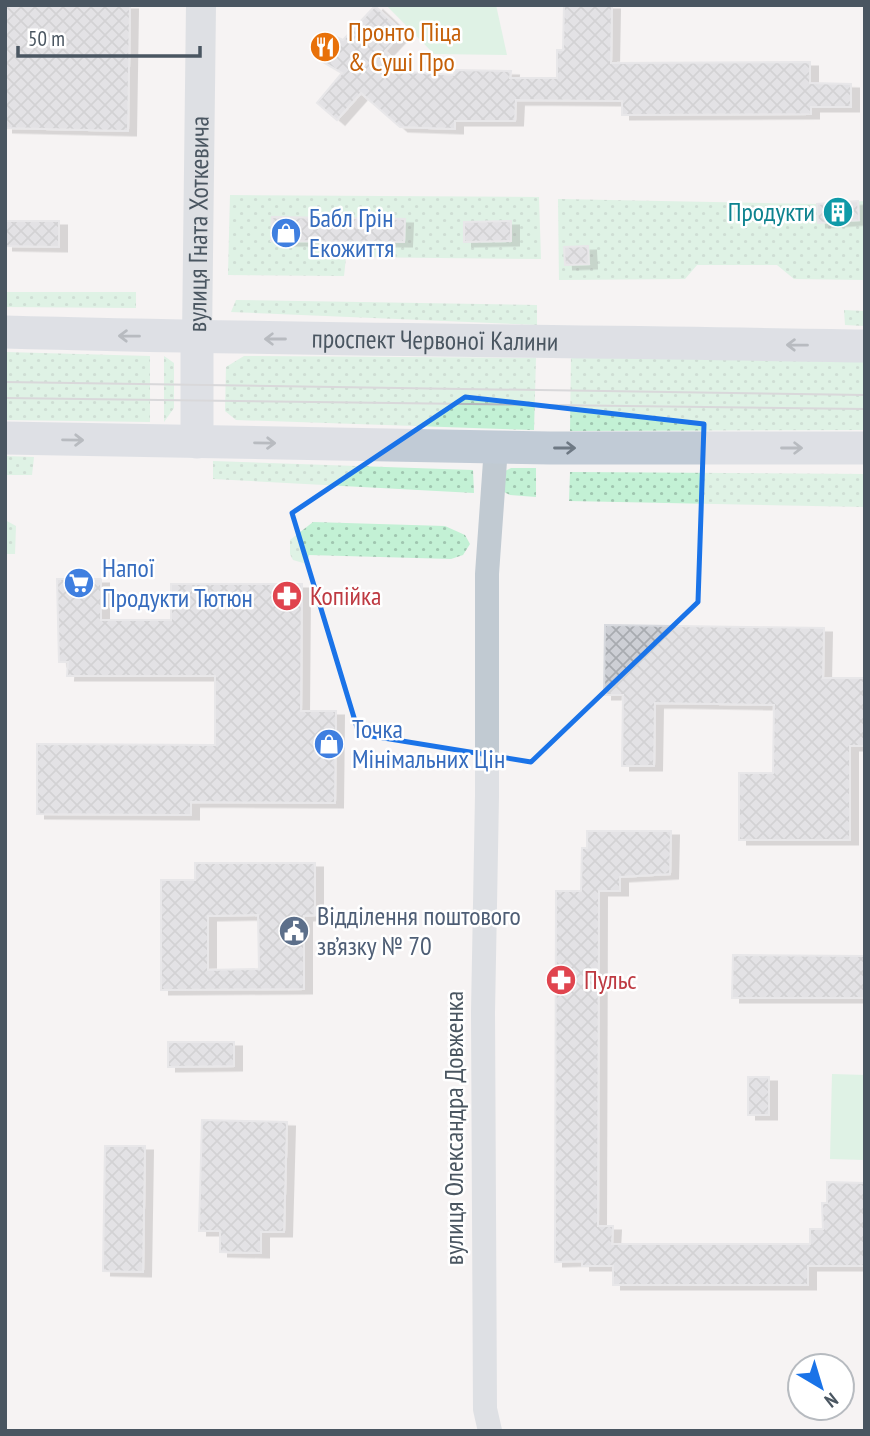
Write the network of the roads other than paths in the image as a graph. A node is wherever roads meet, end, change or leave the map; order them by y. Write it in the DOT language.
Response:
graph roads {
  1 [pos="201,5"];
  2 [pos="5,332"];
  3 [pos="197,338"];
  4 [pos="865,346"];
  5 [pos="5,438"];
  6 [pos="197,442"];
  7 [pos="496,447"];
  8 [pos="865,448"];
  9 [pos="490,1431"];
  1 -- 3 [label="street, вулиця Гната Хоткевича"];
  3 -- 2 [label="main road, проспект Червоної Калини, one-way"];
  4 -- 3 [label="main road, проспект Червоної Калини, one-way"];
  3 -- 6 [label="main road, вулиця Гната Хоткевича"];
  5 -- 6 [label="main road, one-way"];
  6 -- 7 [label="main road, one-way"];
  7 -- 8 [label="main road, one-way"];
  7 -- 9 [label="street, вулиця Олександра Довженка"];
}
